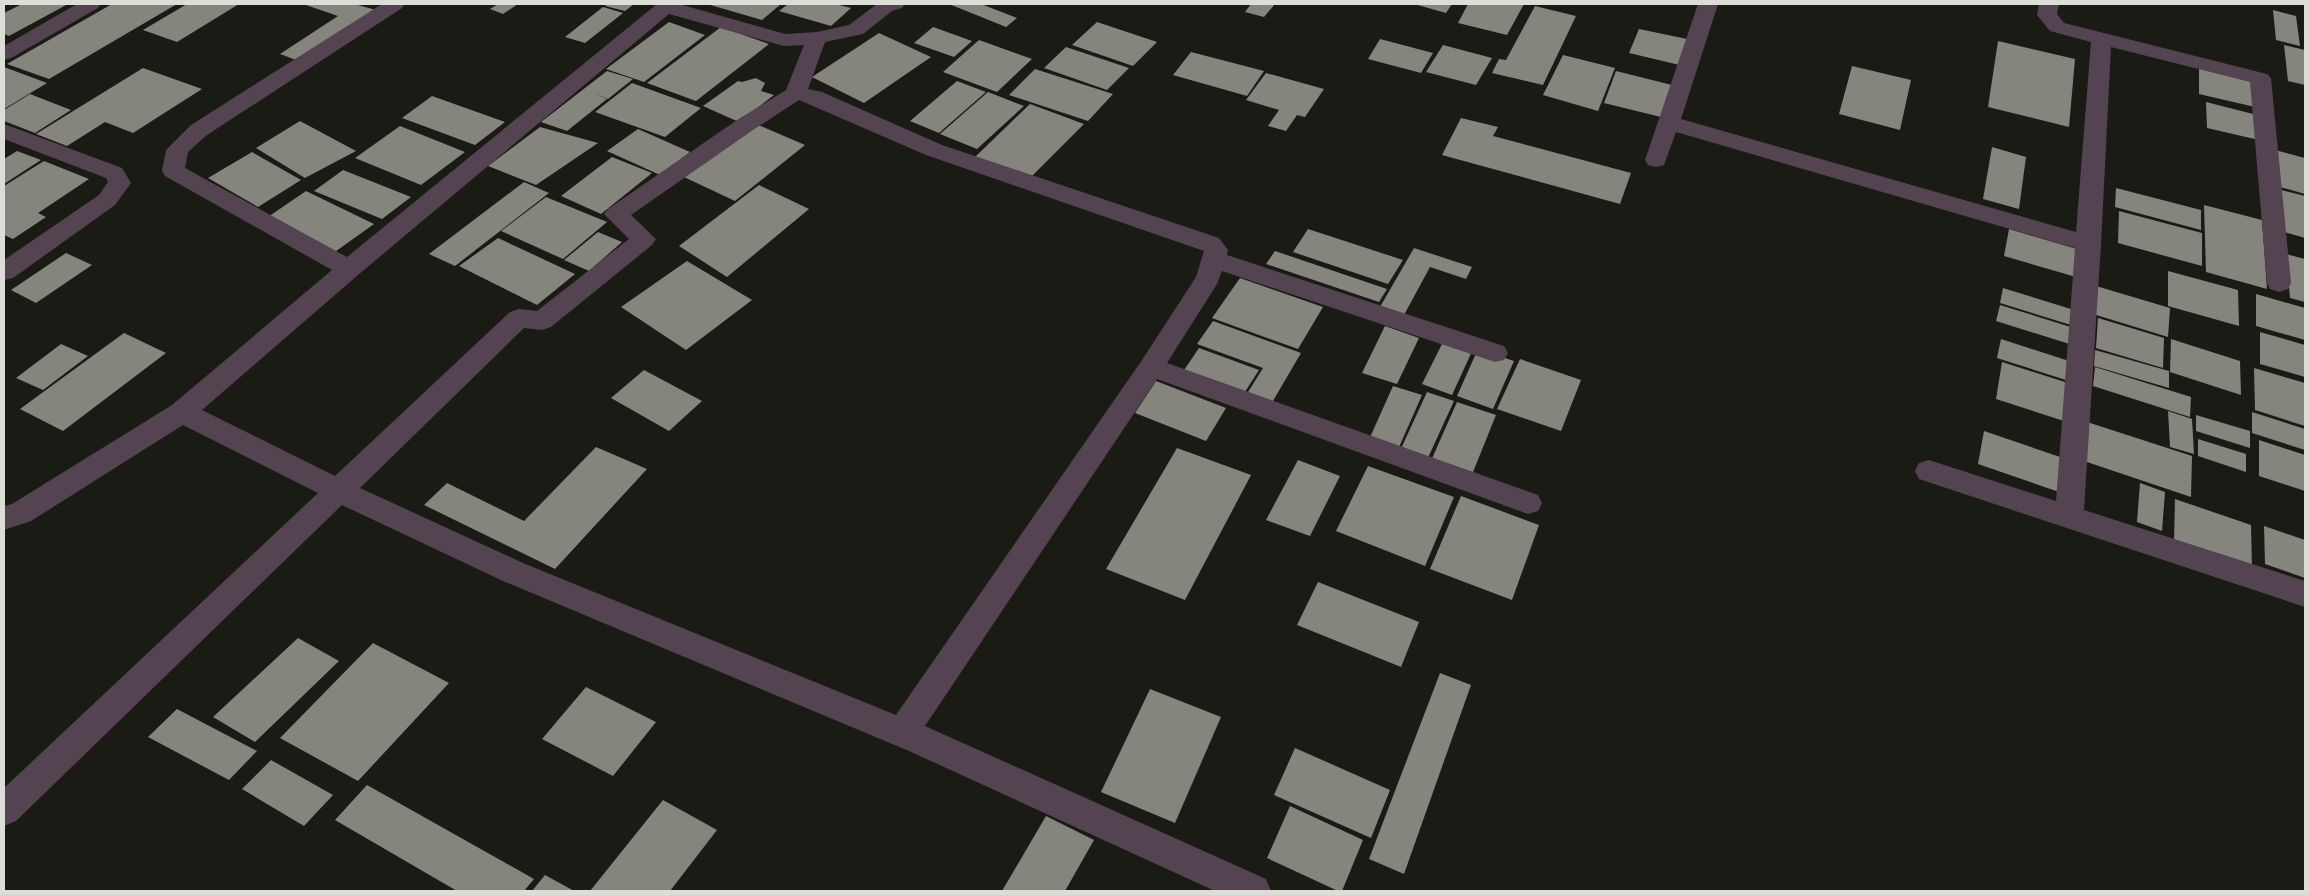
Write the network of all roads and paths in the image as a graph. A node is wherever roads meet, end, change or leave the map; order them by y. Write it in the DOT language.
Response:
graph roads {
  1 [pos="91,4"];
  2 [pos="394,4"];
  3 [pos="895,4"];
  4 [pos="1708,4"];
  5 [pos="2049,4"];
  6 [pos="667,6"];
  7 [pos="817,38"];
  8 [pos="2101,38"];
  9 [pos="4,54"];
  10 [pos="796,93"];
  11 [pos="1670,123"];
  12 [pos="4,131"];
  13 [pos="1656,160"];
  14 [pos="2088,244"];
  15 [pos="1214,259"];
  16 [pos="349,269"];
  17 [pos="4,272"];
  18 [pos="2278,283"];
  19 [pos="1494,353"];
  20 [pos="1151,367"];
  21 [pos="182,412"];
  22 [pos="1929,471"];
  23 [pos="340,491"];
  24 [pos="1528,503"];
  25 [pos="12,515"];
  26 [pos="2069,516"];
  27 [pos="4,537"];
  28 [pos="2305,594"];
  29 [pos="902,732"];
  30 [pos="4,810"];
  31 [pos="1254,891"];
  1 -- 9 [label="street"];
  2 -- 16 [label="street"];
  3 -- 7 [label="street"];
  4 -- 11 [label="street"];
  5 -- 8 [label="street"];
  6 -- 7 [label="street"];
  6 -- 16 [label="street"];
  7 -- 10 [label="street"];
  8 -- 14 [label="street"];
  8 -- 18 [label="street"];
  10 -- 15 [label="street"];
  10 -- 23 [label="street"];
  11 -- 13 [label="street"];
  11 -- 14 [label="street"];
  12 -- 17 [label="street"];
  14 -- 26 [label="street"];
  15 -- 19 [label="street"];
  15 -- 20 [label="street"];
  16 -- 21 [label="street"];
  20 -- 24 [label="street"];
  20 -- 29 [label="street"];
  21 -- 23 [label="street"];
  21 -- 25 [label="street"];
  22 -- 26 [label="street"];
  23 -- 29 [label="street"];
  23 -- 30 [label="street"];
  25 -- 27 [label="street"];
  26 -- 28 [label="street"];
  29 -- 31 [label="street"];
}
